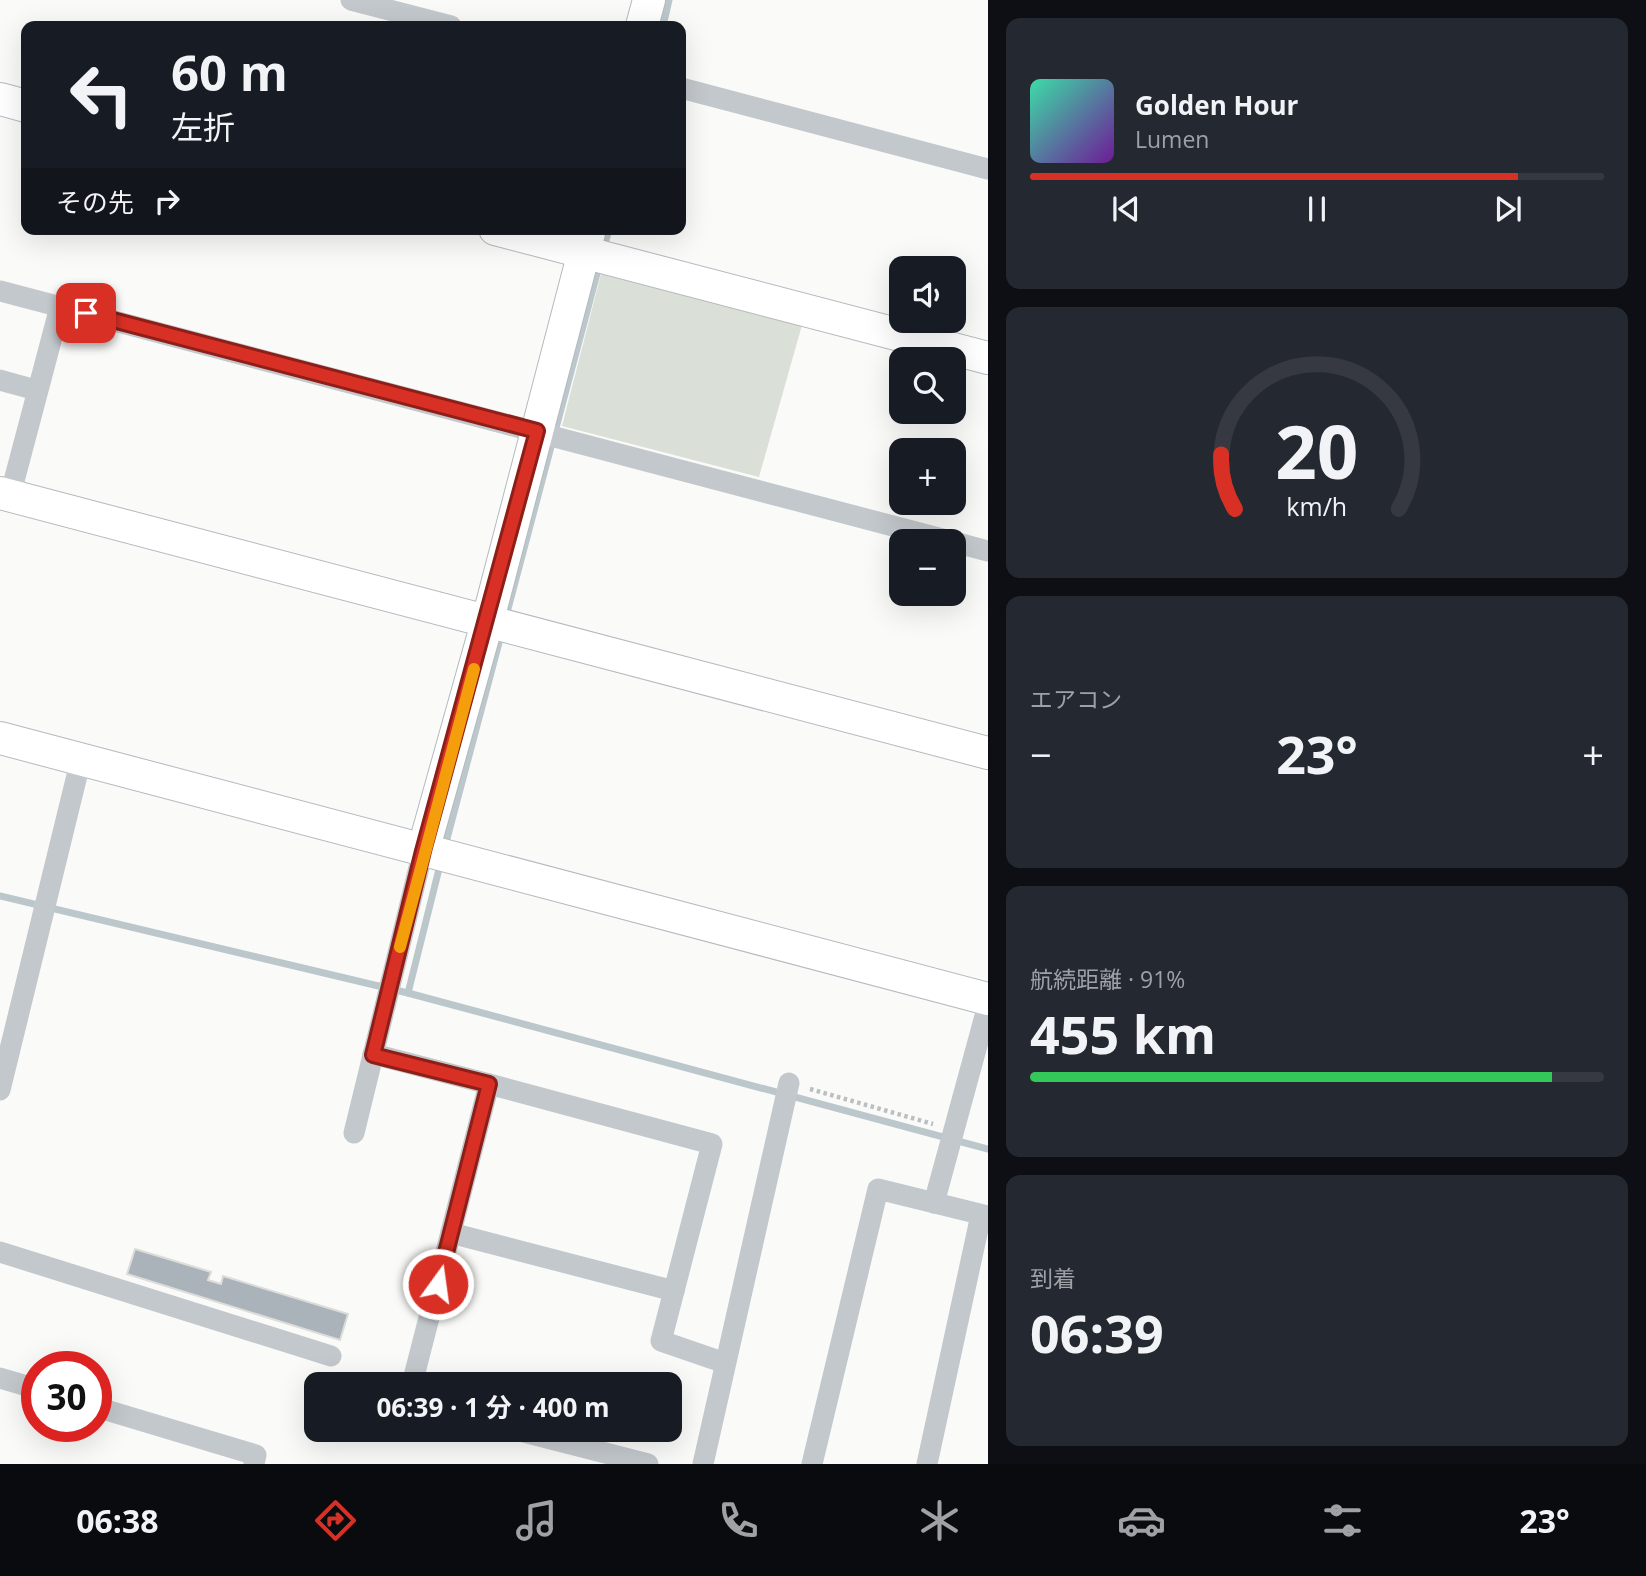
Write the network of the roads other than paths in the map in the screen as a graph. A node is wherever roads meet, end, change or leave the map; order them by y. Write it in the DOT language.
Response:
graph roads {
  1 [pos="351,0"];
  2 [pos="649,0"];
  3 [pos="432,21"];
  4 [pos="643,21"];
  5 [pos="686,89"];
  6 [pos="0,99"];
  7 [pos="21,105"];
  8 [pos="988,169"];
  9 [pos="541,235"];
  10 [pos="587,241"];
  11 [pos="0,291"];
  12 [pos="60,307"];
  13 [pos="988,358"];
  14 [pos="0,380"];
  15 [pos="36,390"];
  16 [pos="537,431"];
  17 [pos="5,495"];
  18 [pos="907,529"];
  19 [pos="966,545"];
  20 [pos="988,551"];
  21 [pos="487,623"];
  22 [pos="0,738"];
  23 [pos="988,753"];
  24 [pos="81,760"];
  25 [pos="423,851"];
  26 [pos="988,999"];
  27 [pos="988,1004"];
  28 [pos="373,1055"];
  29 [pos="789,1083"];
  30 [pos="489,1084"];
  31 [pos="0,1090"];
  32 [pos="354,1133"];
  33 [pos="934,1203"];
  34 [pos="984,1215"];
  35 [pos="450,1233"];
  36 [pos="0,1252"];
  37 [pos="674,1292"];
  38 [pos="331,1356"];
  39 [pos="725,1363"];
  40 [pos="415,1372"];
  41 [pos="0,1378"];
  42 [pos="21,1384"];
  43 [pos="112,1412"];
  44 [pos="563,1442"];
  45 [pos="254,1464"];
  46 [pos="648,1464"];
  47 [pos="703,1464"];
  48 [pos="812,1464"];
  49 [pos="927,1464"];
  1 -- 3 [label="street"];
  2 -- 4 [label="street"];
  5 -- 8 [label="street"];
  6 -- 7 [label="street"];
  9 -- 10 [label="street"];
  10 -- 13 [label="street"];
  10 -- 16 [label="street"];
  11 -- 12 [label="street"];
  12 -- 15 [label="street"];
  12 -- 16 [label="street"];
  14 -- 15 [label="street"];
  15 -- 17 [label="street"];
  16 -- 18 [label="street"];
  16 -- 21 [label="street"];
  17 -- 21 [label="street"];
  19 -- 20 [label="street"];
  21 -- 23 [label="street"];
  21 -- 25 [label="street"];
  22 -- 24 [label="street"];
  24 -- 25 [label="street"];
  24 -- 31 [label="street"];
  25 -- 26 [label="street"];
  25 -- 28 [label="street"];
  27 -- 33 [label="street"];
  28 -- 30 [label="street"];
  28 -- 32 [label="street"];
  29 -- 39 [label="street"];
  30 -- 35 [label="street"];
  30 -- 37 [label="street"];
  33 -- 34 [label="street"];
  33 -- 48 [label="street"];
  34 -- 49 [label="street"];
  35 -- 37 [label="street"];
  35 -- 40 [label="street"];
  36 -- 38 [label="street"];
  37 -- 39 [label="street"];
  39 -- 47 [label="street"];
  41 -- 42 [label="street"];
  43 -- 45 [label="street"];
  44 -- 46 [label="street"];
}
